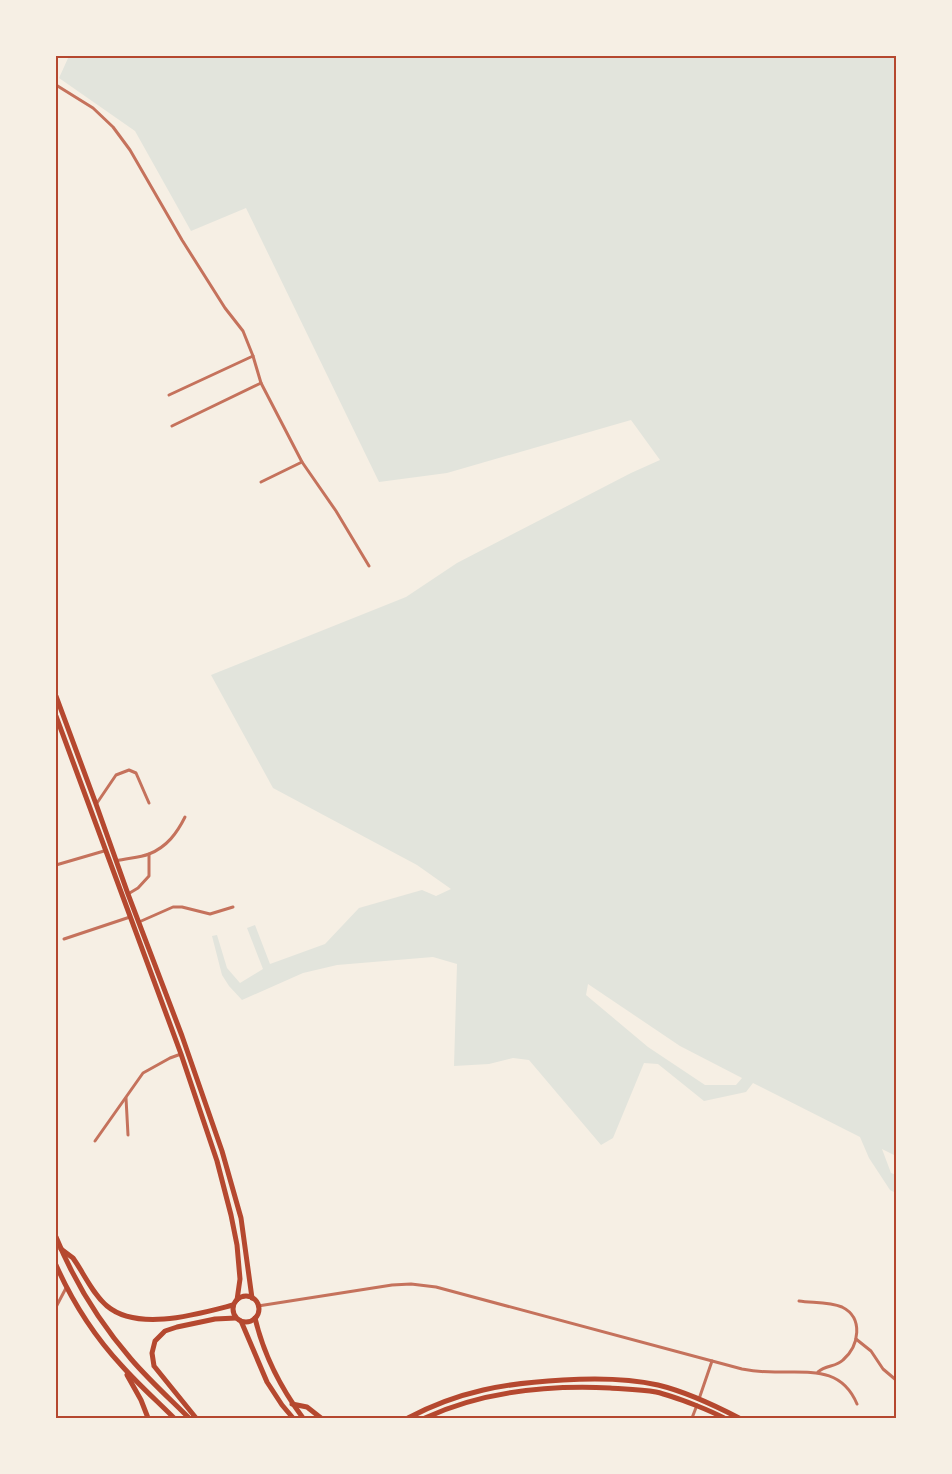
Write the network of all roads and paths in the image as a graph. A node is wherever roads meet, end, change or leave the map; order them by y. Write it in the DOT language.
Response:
graph roads {
  1 [pos="56,84"];
  2 [pos="253,356"];
  3 [pos="261,383"];
  4 [pos="170,395"];
  5 [pos="171,426"];
  6 [pos="302,462"];
  7 [pos="261,482"];
  8 [pos="369,566"];
  9 [pos="56,696"];
  10 [pos="56,717"];
  11 [pos="149,803"];
  12 [pos="96,804"];
  13 [pos="185,817"];
  14 [pos="104,851"];
  15 [pos="149,854"];
  16 [pos="116,861"];
  17 [pos="56,865"];
  18 [pos="128,894"];
  19 [pos="233,907"];
  20 [pos="130,917"];
  21 [pos="139,922"];
  22 [pos="142,938"];
  23 [pos="64,939"];
  24 [pos="181,1054"];
  25 [pos="126,1096"];
  26 [pos="128,1135"];
  27 [pos="95,1141"];
  28 [pos="56,1237"];
  29 [pos="61,1249"];
  30 [pos="56,1265"];
  31 [pos="66,1288"];
  32 [pos="252,1298"];
  33 [pos="799,1301"];
  34 [pos="235,1302"];
  35 [pos="258,1306"];
  36 [pos="56,1307"];
  37 [pos="255,1318"];
  38 [pos="238,1319"];
  39 [pos="856,1339"];
  40 [pos="712,1361"];
  41 [pos="122,1366"];
  42 [pos="818,1372"];
  43 [pos="897,1380"];
  44 [pos="292,1404"];
  45 [pos="857,1404"];
  46 [pos="292,1418"];
  47 [pos="692,1418"];
  48 [pos="148,1419"];
  49 [pos="174,1419"];
  50 [pos="189,1419"];
  51 [pos="196,1419"];
  52 [pos="303,1419"];
  53 [pos="321,1419"];
  54 [pos="408,1419"];
  55 [pos="425,1419"];
  56 [pos="724,1419"];
  57 [pos="739,1419"];
  1 -- 2 [label="street"];
  2 -- 3 [label="street"];
  2 -- 4 [label="street"];
  3 -- 5 [label="street"];
  3 -- 6 [label="street"];
  6 -- 7 [label="street"];
  6 -- 8 [label="street"];
  9 -- 12 [label="main road"];
  10 -- 14 [label="main road"];
  11 -- 12 [label="street"];
  12 -- 16 [label="main road"];
  13 -- 15 [label="street"];
  14 -- 17 [label="street"];
  14 -- 20 [label="main road"];
  15 -- 16 [label="street"];
  15 -- 18 [label="street"];
  16 -- 18 [label="main road"];
  18 -- 21 [label="main road"];
  19 -- 21 [label="street"];
  20 -- 22 [label="main road"];
  20 -- 23 [label="street"];
  21 -- 22 [label="main road"];
  22 -- 24 [label="main road"];
  22 -- 32 [label="main road"];
  24 -- 25 [label="street"];
  24 -- 34 [label="main road"];
  25 -- 26 [label="street"];
  25 -- 27 [label="street"];
  28 -- 29 [label="main road"];
  29 -- 34 [label="main road"];
  29 -- 50 [label="main road"];
  30 -- 31 [label="main road"];
  31 -- 36 [label="street"];
  31 -- 41 [label="main road"];
  32 -- 34 [label="main road"];
  32 -- 35 [label="main road"];
  33 -- 39 [label="street"];
  34 -- 38 [label="main road"];
  35 -- 37 [label="main road"];
  35 -- 40 [label="street"];
  37 -- 38 [label="main road"];
  37 -- 44 [label="main road"];
  38 -- 46 [label="main road"];
  38 -- 51 [label="main road"];
  39 -- 42 [label="street"];
  39 -- 43 [label="street"];
  40 -- 42 [label="street"];
  40 -- 47 [label="street"];
  41 -- 48 [label="main road"];
  41 -- 49 [label="main road"];
  42 -- 45 [label="street"];
  44 -- 52 [label="main road"];
  44 -- 53 [label="main road"];
  54 -- 57 [label="main road"];
  55 -- 56 [label="main road"];
}
